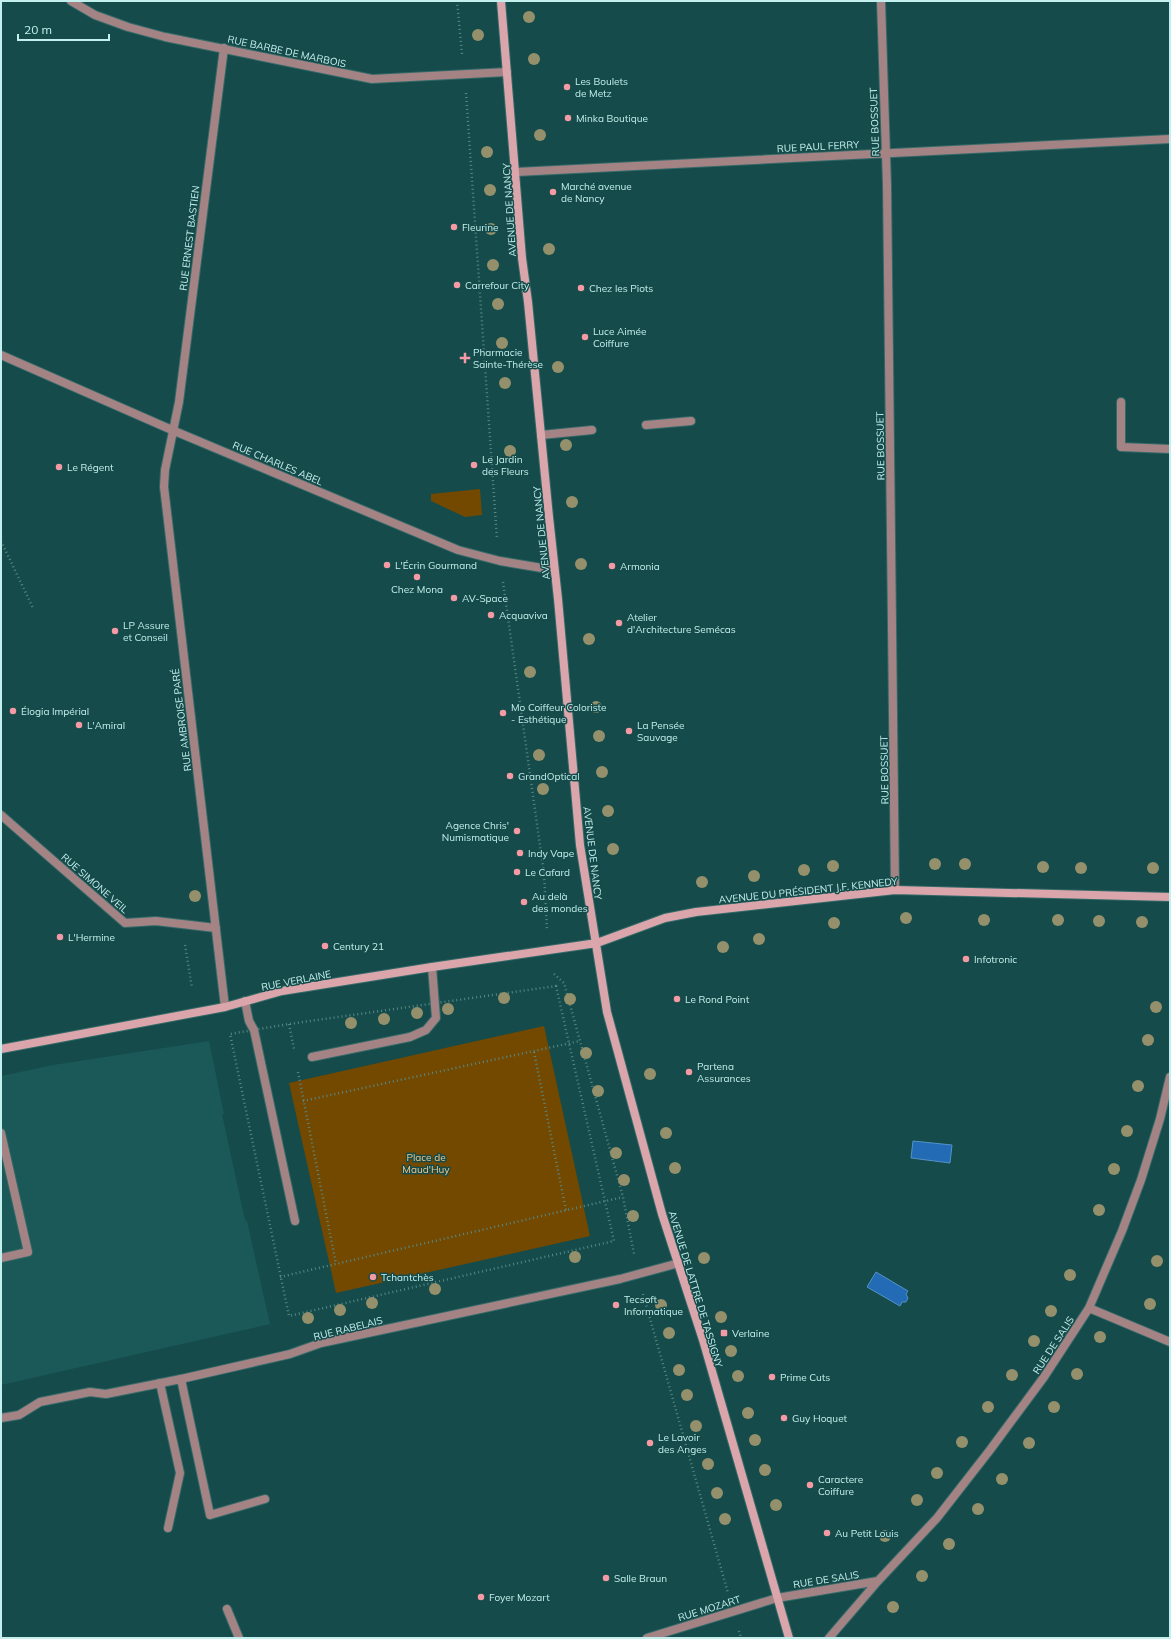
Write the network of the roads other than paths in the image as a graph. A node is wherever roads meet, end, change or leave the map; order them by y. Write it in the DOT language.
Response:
graph roads {
  1 [pos="71,1"];
  2 [pos="501,1"];
  3 [pos="881,1"];
  4 [pos="224,48"];
  5 [pos="507,72"];
  6 [pos="1170,139"];
  7 [pos="886,152"];
  8 [pos="516,172"];
  9 [pos="1,354"];
  10 [pos="1121,402"];
  11 [pos="691,421"];
  12 [pos="646,425"];
  13 [pos="172,430"];
  14 [pos="592,430"];
  15 [pos="541,435"];
  16 [pos="1170,449"];
  17 [pos="554,570"];
  18 [pos="1,815"];
  19 [pos="895,890"];
  20 [pos="1170,897"];
  21 [pos="216,928"];
  22 [pos="597,943"];
  23 [pos="432,967"];
  24 [pos="245,1001"];
  25 [pos="225,1008"];
  26 [pos="1,1049"];
  27 [pos="312,1057"];
  28 [pos="1170,1077"];
  29 [pos="1,1133"];
  30 [pos="295,1221"];
  31 [pos="1,1258"];
  32 [pos="679,1263"];
  33 [pos="1089,1308"];
  34 [pos="1170,1342"];
  35 [pos="181,1379"];
  36 [pos="160,1383"];
  37 [pos="1,1418"];
  38 [pos="265,1499"];
  39 [pos="168,1528"];
  40 [pos="878,1581"];
  41 [pos="777,1598"];
  42 [pos="227,1610"];
  43 [pos="666,1635"];
  44 [pos="239,1638"];
  45 [pos="647,1638"];
  46 [pos="789,1638"];
  47 [pos="829,1638"];
  1 -- 4 [label="street, RUE BARBE DE MARBOIS"];
  2 -- 5 [label="main road, AVENUE DE NANCY"];
  3 -- 7 [label="street, RUE BOSSUET"];
  4 -- 5 [label="street, RUE BARBE DE MARBOIS"];
  4 -- 13 [label="street, RUE ERNEST BASTIEN"];
  5 -- 8 [label="main road, AVENUE DE NANCY"];
  6 -- 7 [label="street, RUE PAUL FERRY"];
  7 -- 8 [label="street, RUE PAUL FERRY"];
  7 -- 19 [label="street, RUE BOSSUET"];
  8 -- 15 [label="main road, AVENUE DE NANCY"];
  9 -- 13 [label="street, RUE CHARLES ABEL"];
  10 -- 16 [label="street"];
  11 -- 12 [label="street"];
  13 -- 17 [label="street, RUE CHARLES ABEL"];
  13 -- 21 [label="street, RUE AMBROISE PARÉ"];
  14 -- 15 [label="street"];
  15 -- 17 [label="main road, AVENUE DE NANCY"];
  17 -- 22 [label="main road, AVENUE DE NANCY"];
  18 -- 21 [label="street, RUE SIMONE VEIL"];
  19 -- 20 [label="main road, AVENUE DU PRÉSIDENT J.F. KENNEDY"];
  19 -- 22 [label="main road, AVENUE DU PRÉSIDENT J.F. KENNEDY"];
  21 -- 25 [label="street, RUE AMBROISE PARÉ"];
  22 -- 23 [label="main road, RUE VERLAINE"];
  22 -- 32 [label="main road, AVENUE DE LATTRE DE TASSIGNY"];
  23 -- 24 [label="main road, RUE VERLAINE"];
  23 -- 27 [label="street"];
  24 -- 25 [label="main road, RUE VERLAINE"];
  24 -- 30 [label="street"];
  25 -- 26 [label="main road, RUE VERLAINE"];
  28 -- 33 [label="street, RUE DE SALIS"];
  29 -- 31 [label="street"];
  32 -- 35 [label="street, RUE RABELAIS"];
  32 -- 41 [label="main road, AVENUE DE LATTRE DE TASSIGNY"];
  33 -- 34 [label="street"];
  33 -- 40 [label="street, RUE DE SALIS"];
  35 -- 36 [label="street, RUE RABELAIS"];
  35 -- 38 [label="street"];
  36 -- 37 [label="street, RUE RABELAIS"];
  36 -- 39 [label="street"];
  40 -- 41 [label="street, RUE DE SALIS"];
  40 -- 47 [label="street, RUE DE SALIS"];
  41 -- 43 [label="street, RUE MOZART"];
  41 -- 46 [label="main road, AVENUE DE LATTRE DE TASSIGNY"];
  42 -- 44 [label="street"];
  43 -- 45 [label="street, RUE MOZART"];
}
